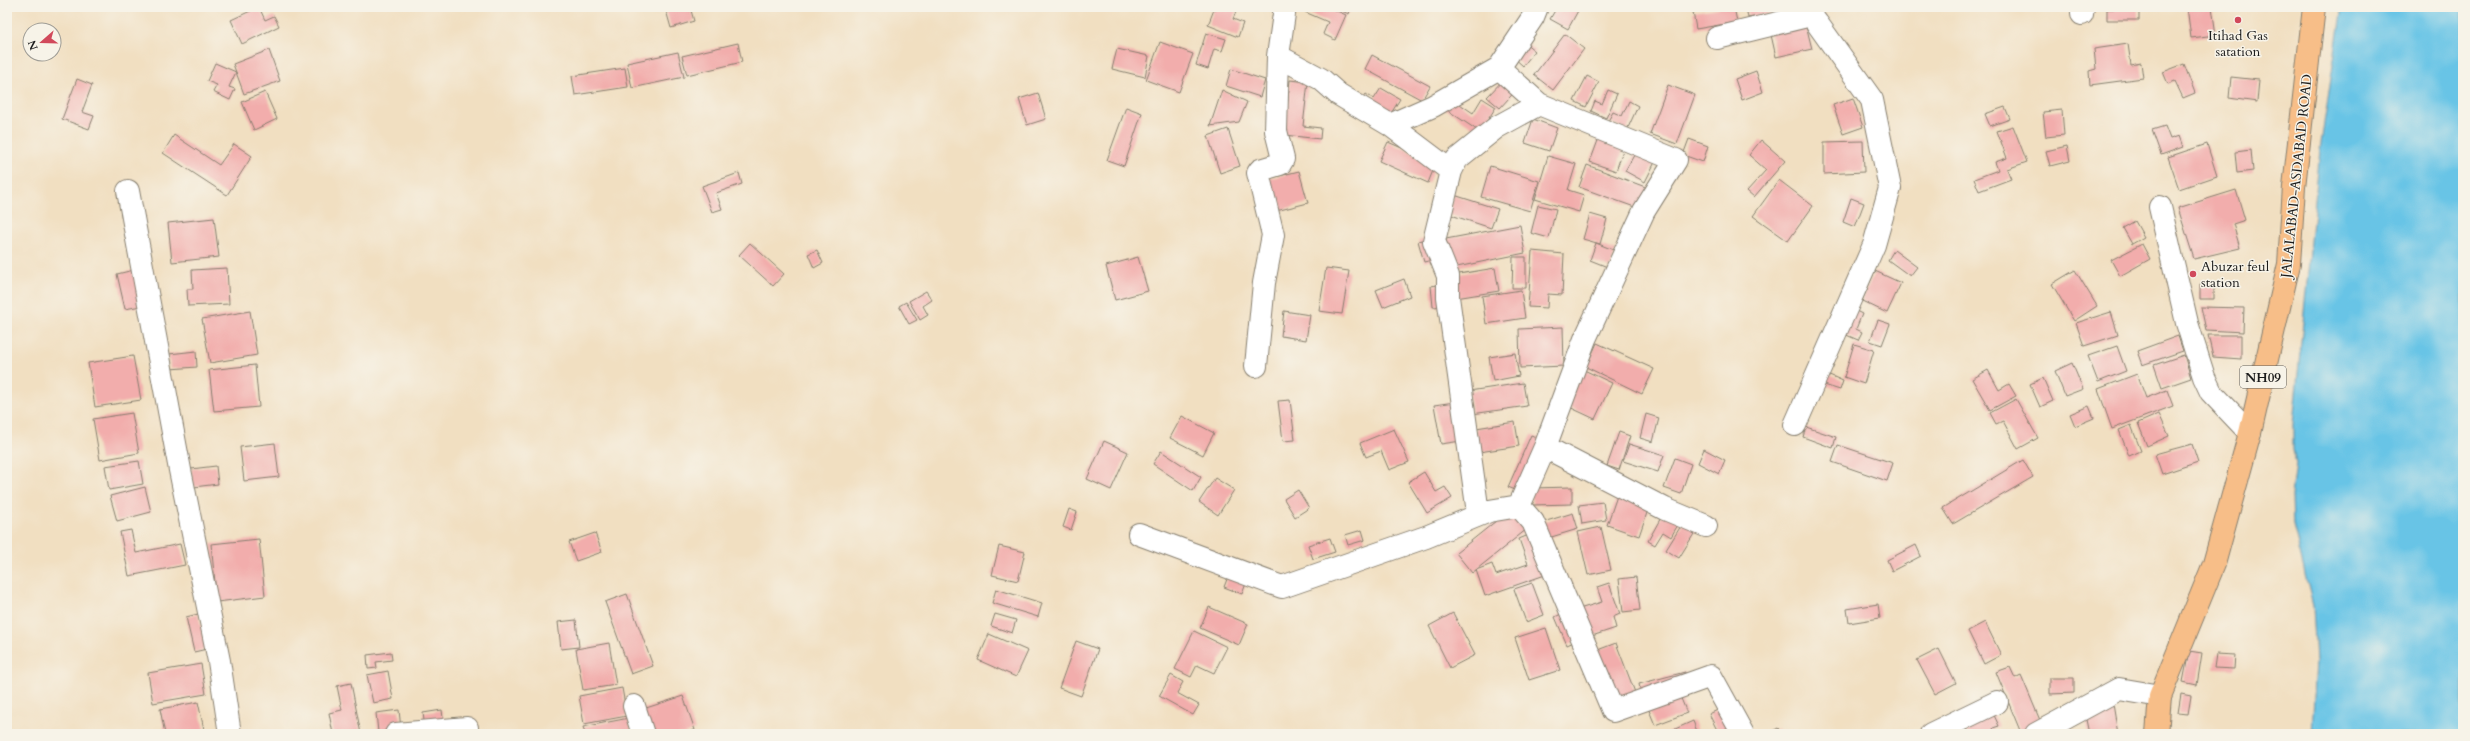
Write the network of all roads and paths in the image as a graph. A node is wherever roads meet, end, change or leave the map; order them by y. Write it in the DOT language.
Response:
graph roads {
  1 [pos="1285,7"];
  2 [pos="1537,7"];
  3 [pos="2314,7"];
  4 [pos="1811,11"];
  5 [pos="1717,38"];
  6 [pos="1278,56"];
  7 [pos="1499,68"];
  8 [pos="1538,104"];
  9 [pos="1390,125"];
  10 [pos="1450,172"];
  11 [pos="128,191"];
  12 [pos="2160,207"];
  13 [pos="1256,366"];
  14 [pos="1794,425"];
  15 [pos="2250,433"];
  16 [pos="1545,447"];
  17 [pos="1519,506"];
  18 [pos="1489,511"];
  19 [pos="1706,526"];
  20 [pos="1139,534"];
  21 [pos="2160,696"];
  22 [pos="1997,702"];
  23 [pos="634,706"];
  24 [pos="467,728"];
  25 [pos="230,734"];
  26 [pos="396,734"];
  27 [pos="644,734"];
  28 [pos="1743,734"];
  29 [pos="1931,734"];
  30 [pos="2036,734"];
  31 [pos="2157,734"];
  1 -- 6 [label="street"];
  2 -- 7 [label="street"];
  3 -- 15 [label="main road, JALALABAD-ASDABAD ROAD / NH09"];
  4 -- 5 [label="street"];
  4 -- 14 [label="street"];
  6 -- 9 [label="street"];
  6 -- 13 [label="street"];
  7 -- 8 [label="street"];
  7 -- 9 [label="street"];
  8 -- 10 [label="street"];
  8 -- 16 [label="street"];
  9 -- 10 [label="street"];
  10 -- 18 [label="street"];
  11 -- 25 [label="street"];
  12 -- 15 [label="street"];
  15 -- 21 [label="main road, JALALABAD-ASDABAD ROAD / NH09"];
  16 -- 17 [label="street"];
  16 -- 19 [label="street"];
  17 -- 18 [label="street"];
  17 -- 28 [label="street"];
  18 -- 20 [label="street"];
  21 -- 30 [label="street"];
  21 -- 31 [label="main road, JALALABAD-ASDABAD ROAD / NH09"];
  22 -- 29 [label="street"];
  23 -- 27 [label="street"];
  24 -- 26 [label="street"];
}
